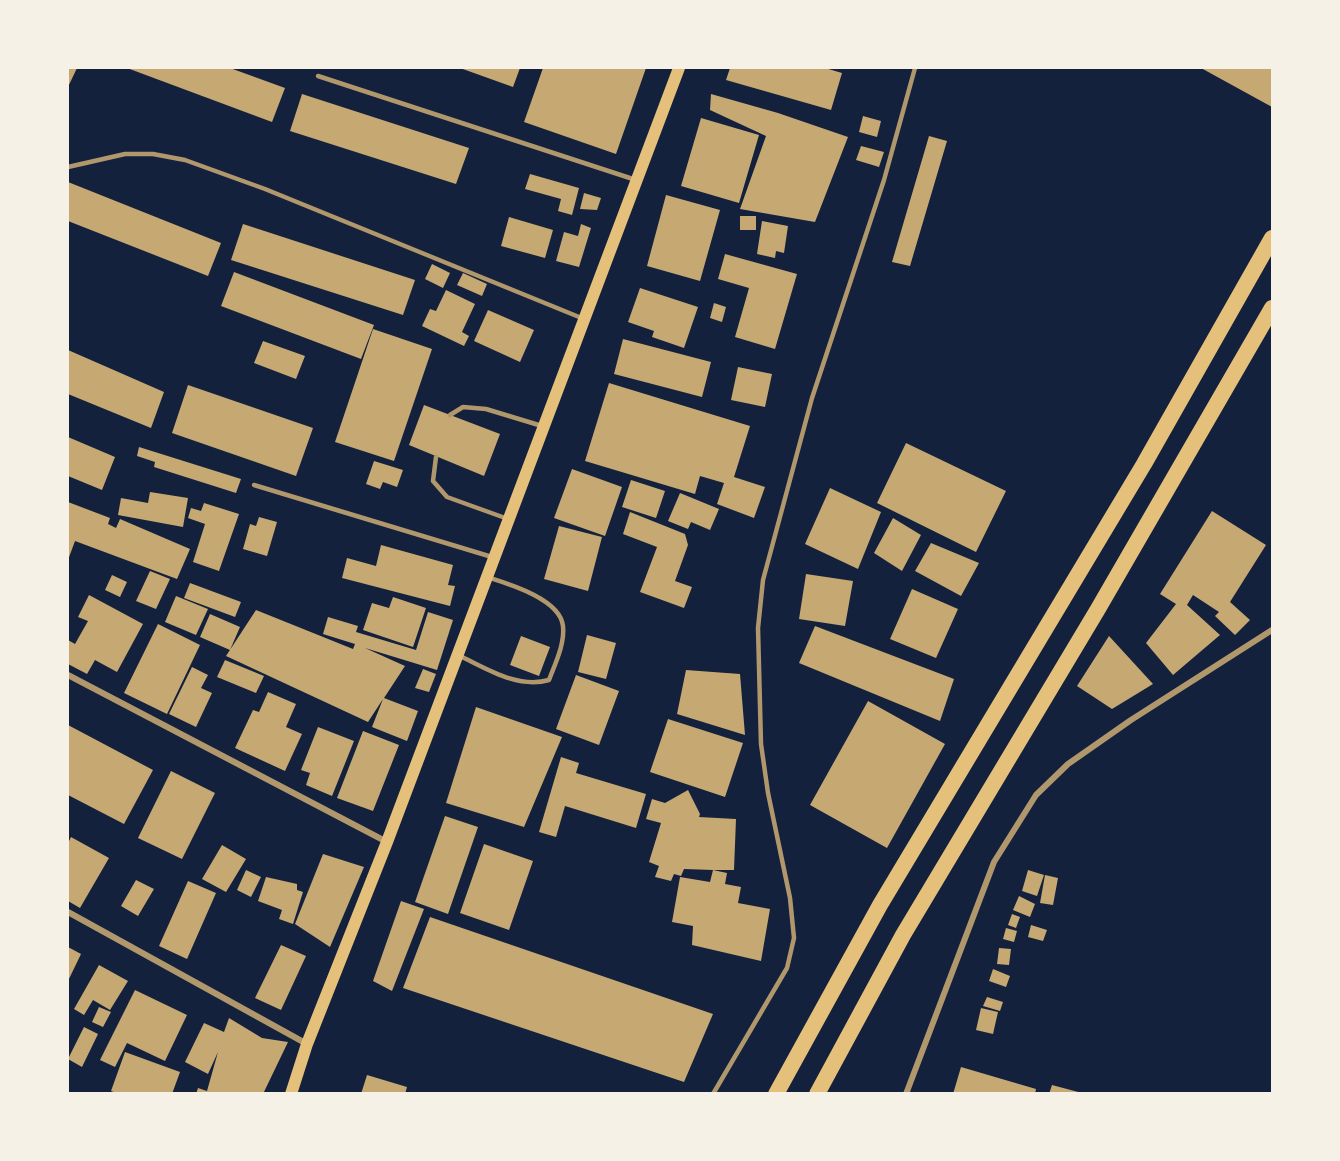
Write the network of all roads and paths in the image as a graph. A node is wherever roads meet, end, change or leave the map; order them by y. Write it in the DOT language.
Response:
graph roads {
  1 [pos="679,68"];
  2 [pos="915,68"];
  3 [pos="318,76"];
  4 [pos="68,167"];
  5 [pos="636,180"];
  6 [pos="1272,238"];
  7 [pos="1272,308"];
  8 [pos="584,319"];
  9 [pos="450,415"];
  10 [pos="543,426"];
  11 [pos="436,457"];
  12 [pos="254,485"];
  13 [pos="508,519"];
  14 [pos="494,558"];
  15 [pos="487,577"];
  16 [pos="1272,630"];
  17 [pos="457,655"];
  18 [pos="68,675"];
  19 [pos="387,842"];
  20 [pos="68,912"];
  21 [pos="307,1044"];
  22 [pos="291,1094"];
  23 [pos="714,1094"];
  24 [pos="776,1094"];
  25 [pos="817,1094"];
  26 [pos="906,1094"];
  1 -- 5 [label="main road"];
  2 -- 23 [label="lane"];
  3 -- 5 [label="lane"];
  4 -- 8 [label="lane"];
  5 -- 8 [label="main road"];
  6 -- 24 [label="highway"];
  7 -- 25 [label="highway"];
  8 -- 10 [label="main road"];
  9 -- 10 [label="lane"];
  10 -- 13 [label="main road"];
  11 -- 13 [label="lane"];
  12 -- 14 [label="lane"];
  13 -- 14 [label="main road"];
  14 -- 15 [label="main road"];
  15 -- 17 [label="main road"];
  15 -- 17 [label="lane"];
  16 -- 26 [label="street"];
  17 -- 19 [label="main road"];
  18 -- 19 [label="street"];
  19 -- 21 [label="main road"];
  20 -- 21 [label="street"];
  21 -- 22 [label="main road"];
}
